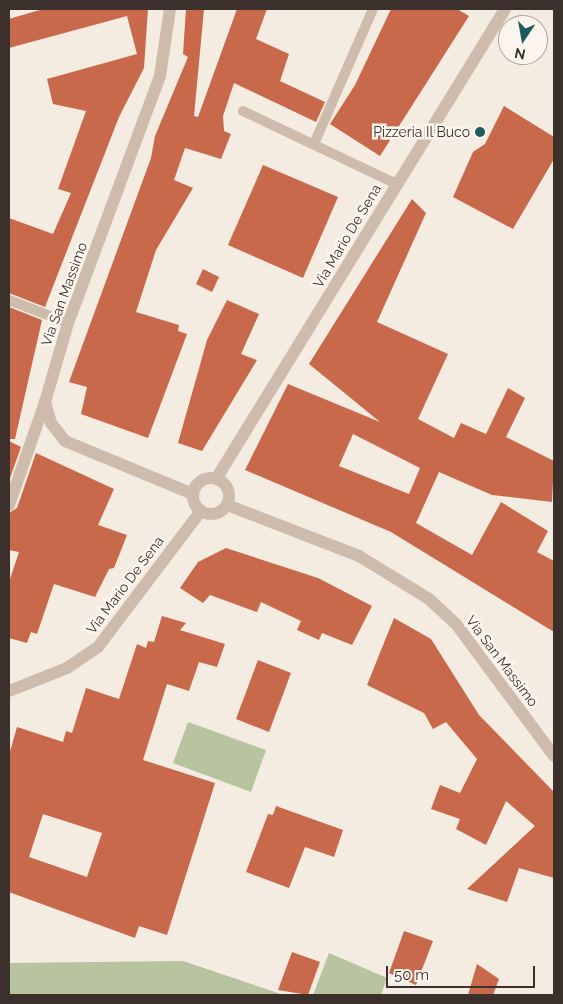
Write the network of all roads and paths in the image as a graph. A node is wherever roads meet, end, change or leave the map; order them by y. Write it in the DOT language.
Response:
graph roads {
  1 [pos="166,9"];
  2 [pos="170,9"];
  3 [pos="372,9"];
  4 [pos="505,9"];
  5 [pos="169,22"];
  6 [pos="242,111"];
  7 [pos="314,144"];
  8 [pos="397,184"];
  9 [pos="9,300"];
  10 [pos="68,323"];
  11 [pos="45,402"];
  12 [pos="216,479"];
  13 [pos="193,494"];
  14 [pos="9,504"];
  15 [pos="227,505"];
  16 [pos="201,511"];
  17 [pos="9,691"];
  18 [pos="554,756"];
  1 -- 5 [label="street"];
  2 -- 5 [label="street, Via San Massimo"];
  3 -- 7 [label="lane"];
  4 -- 8 [label="street, Via Mario De Sena"];
  5 -- 10 [label="street, Via San Massimo"];
  6 -- 7 [label="lane"];
  7 -- 8 [label="lane"];
  8 -- 12 [label="street, Via Mario De Sena"];
  9 -- 10 [label="lane"];
  10 -- 11 [label="street, Via San Massimo"];
  11 -- 13 [label="street"];
  11 -- 14 [label="street, Via San Massimo"];
  12 -- 13 [label="street"];
  12 -- 15 [label="street"];
  13 -- 16 [label="street"];
  15 -- 16 [label="street"];
  15 -- 18 [label="street, Via San Massimo"];
  16 -- 17 [label="street, Via Mario De Sena"];
}
